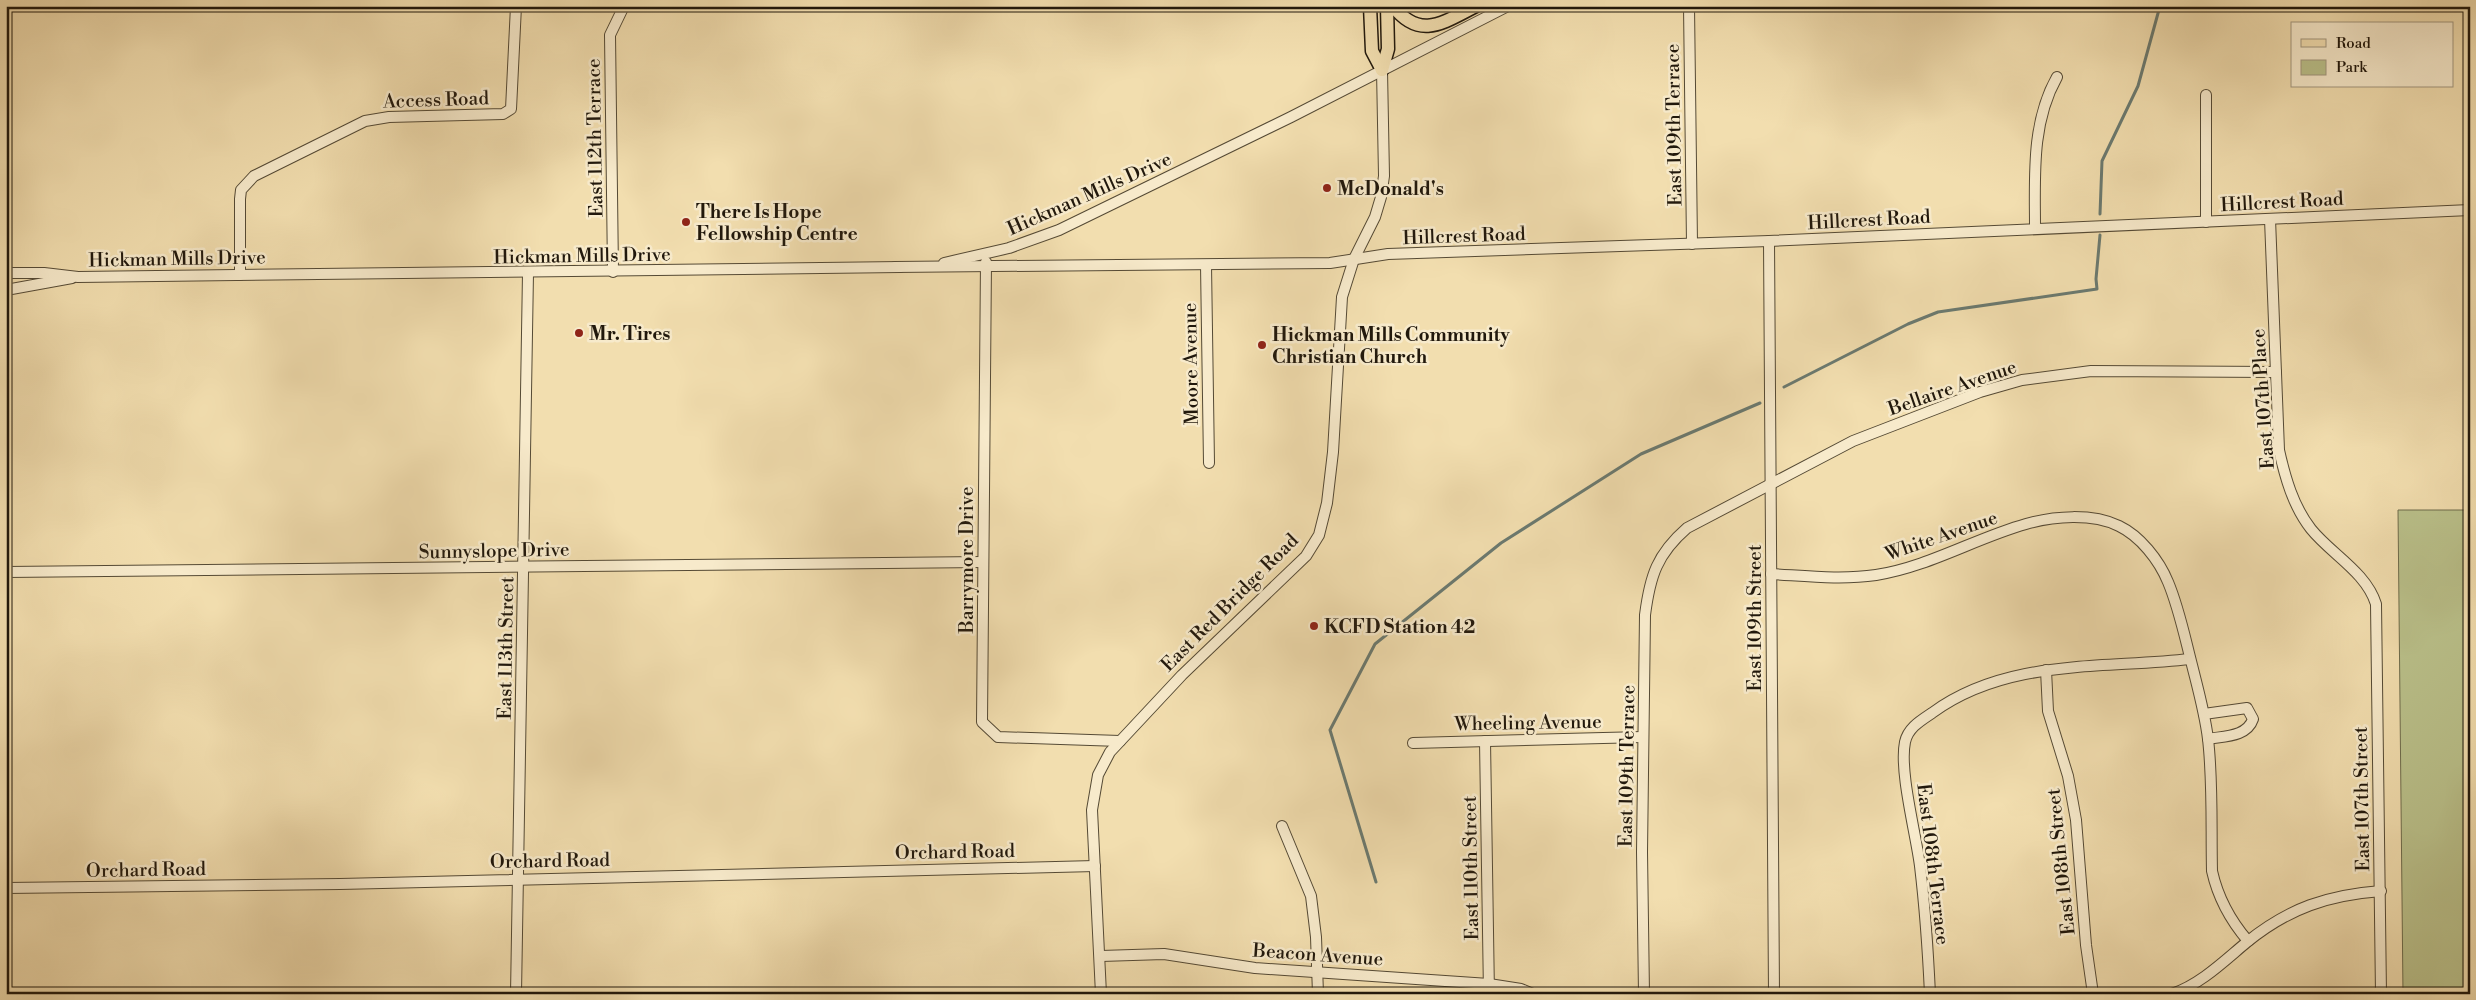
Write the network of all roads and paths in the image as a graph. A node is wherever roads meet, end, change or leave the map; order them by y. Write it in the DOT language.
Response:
graph roads {
  1 [pos="516,6"];
  2 [pos="624,6"];
  3 [pos="1370,6"];
  4 [pos="1388,6"];
  5 [pos="1393,6"];
  6 [pos="1476,6"];
  7 [pos="1508,6"];
  8 [pos="1689,6"];
  9 [pos="1382,70"];
  10 [pos="2057,77"];
  11 [pos="2206,95"];
  12 [pos="2470,210"];
  13 [pos="2270,219"];
  14 [pos="2206,222"];
  15 [pos="2035,228"];
  16 [pos="1769,241"];
  17 [pos="1692,244"];
  18 [pos="986,254"];
  19 [pos="1354,259"];
  20 [pos="1206,264"];
  21 [pos="6,266"];
  22 [pos="895,267"];
  23 [pos="987,268"];
  24 [pos="613,272"];
  25 [pos="6,273"];
  26 [pos="22,273"];
  27 [pos="528,273"];
  28 [pos="240,275"];
  29 [pos="78,277"];
  30 [pos="6,290"];
  31 [pos="2276,372"];
  32 [pos="1209,463"];
  33 [pos="1771,484"];
  34 [pos="1670,545"];
  35 [pos="983,562"];
  36 [pos="524,567"];
  37 [pos="6,572"];
  38 [pos="1771,574"];
  39 [pos="2376,604"];
  40 [pos="2190,659"];
  41 [pos="2046,670"];
  42 [pos="2204,714"];
  43 [pos="1643,737"];
  44 [pos="2208,739"];
  45 [pos="1120,741"];
  46 [pos="1485,741"];
  47 [pos="1413,743"];
  48 [pos="1282,826"];
  49 [pos="1095,866"];
  50 [pos="518,878"];
  51 [pos="6,888"];
  52 [pos="2381,891"];
  53 [pos="2248,941"];
  54 [pos="1101,956"];
  55 [pos="1318,973"];
  56 [pos="1489,989"];
  57 [pos="516,994"];
  58 [pos="1101,994"];
  59 [pos="1318,994"];
  60 [pos="1533,994"];
  61 [pos="1644,994"];
  62 [pos="1774,994"];
  63 [pos="1930,994"];
  64 [pos="2093,994"];
  65 [pos="2172,994"];
  66 [pos="2381,994"];
  1 -- 28 [label="street, Access Road"];
  2 -- 24 [label="street, East 112th Terrace"];
  3 -- 9 [label="main road, East Red Bridge Road"];
  4 -- 9 [label="main road, East Red Bridge Road"];
  5 -- 6 [label="main road"];
  7 -- 9 [label="street, Hickman Mills Drive"];
  8 -- 17 [label="street, East 109th Terrace"];
  9 -- 18 [label="street, Hickman Mills Drive"];
  9 -- 19 [label="street, East Red Bridge Road"];
  10 -- 15 [label="street"];
  11 -- 14 [label="street"];
  12 -- 13 [label="street, Hillcrest Road"];
  13 -- 14 [label="street, Hillcrest Road"];
  13 -- 31 [label="street, East 107th Place"];
  14 -- 15 [label="street, Hillcrest Road"];
  15 -- 16 [label="street, Hillcrest Road"];
  16 -- 17 [label="street, Hillcrest Road"];
  16 -- 33 [label="street, East 109th Street"];
  17 -- 19 [label="street, Hillcrest Road"];
  18 -- 22 [label="street, Hickman Mills Drive"];
  18 -- 23 [label="street, Barrymore Drive"];
  19 -- 20 [label="street, Hillcrest Road"];
  19 -- 45 [label="street, East Red Bridge Road"];
  20 -- 23 [label="street, Hillcrest Road"];
  20 -- 32 [label="street, Moore Avenue"];
  21 -- 26 [label="street"];
  22 -- 23 [label="street, Hillcrest Road"];
  22 -- 24 [label="street, Hickman Mills Drive"];
  23 -- 35 [label="street, Barrymore Drive"];
  24 -- 27 [label="street, Hickman Mills Drive"];
  25 -- 26 [label="street, Hickman Mills Drive"];
  26 -- 29 [label="street, Hickman Mills Drive"];
  27 -- 28 [label="street, Hickman Mills Drive"];
  27 -- 36 [label="street, East 113th Street"];
  28 -- 29 [label="street, Hickman Mills Drive"];
  29 -- 30 [label="street, Hickman Mills Drive"];
  31 -- 33 [label="street, Bellaire Avenue"];
  31 -- 39 [label="street, East 107th Place"];
  33 -- 34 [label="street, Bellaire Avenue"];
  33 -- 38 [label="street, East 109th Street"];
  34 -- 43 [label="street, East 109th Terrace"];
  35 -- 36 [label="street, Sunnyslope Drive"];
  35 -- 45 [label="street, Barrymore Drive"];
  36 -- 37 [label="street, Sunnyslope Drive"];
  36 -- 50 [label="street, East 113th Street"];
  38 -- 40 [label="street, White Avenue"];
  38 -- 62 [label="street, East 109th Street"];
  39 -- 52 [label="street, East 107th Street"];
  40 -- 41 [label="street"];
  40 -- 42 [label="street"];
  41 -- 63 [label="street, East 108th Terrace"];
  41 -- 64 [label="street, East 108th Street"];
  42 -- 44 [label="street"];
  42 -- 44 [label="street"];
  43 -- 46 [label="street, Wheeling Avenue"];
  43 -- 61 [label="street, East 109th Terrace"];
  44 -- 53 [label="street"];
  45 -- 49 [label="street, East Red Bridge Road"];
  46 -- 47 [label="street, Wheeling Avenue"];
  46 -- 56 [label="street, East 110th Street"];
  48 -- 55 [label="street"];
  49 -- 50 [label="street, Orchard Road"];
  49 -- 54 [label="street, East Red Bridge Road"];
  50 -- 51 [label="street, Orchard Road"];
  50 -- 57 [label="street, East 113th Street"];
  52 -- 53 [label="street"];
  52 -- 66 [label="street, East 107th Street"];
  53 -- 65 [label="street"];
  54 -- 55 [label="street, Beacon Avenue"];
  54 -- 58 [label="street, East Red Bridge Road"];
  55 -- 56 [label="street, Beacon Avenue"];
  55 -- 59 [label="street"];
  56 -- 60 [label="street, Beacon Avenue"];
}
